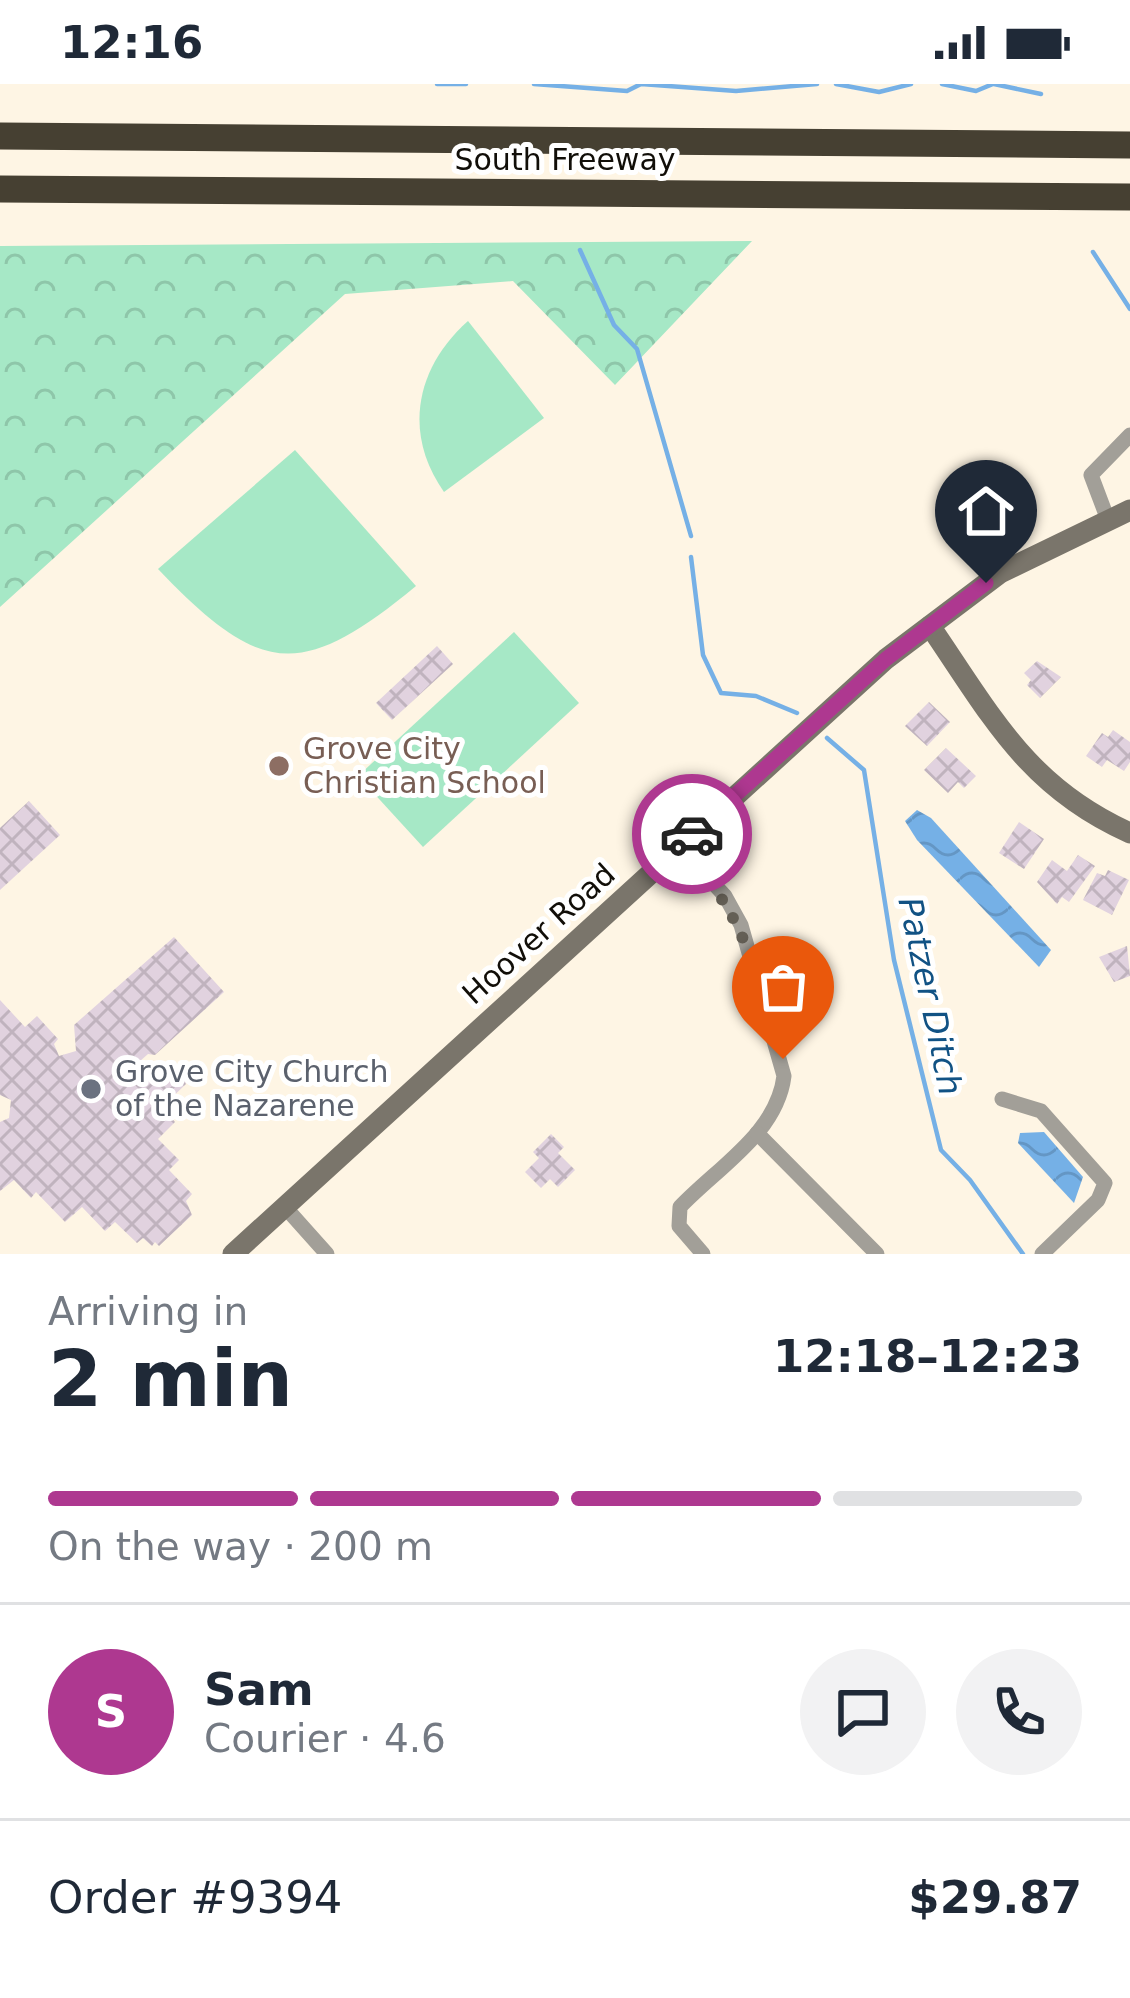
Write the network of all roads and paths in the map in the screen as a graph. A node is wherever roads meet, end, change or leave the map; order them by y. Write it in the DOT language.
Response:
graph roads {
  1 [pos="0,136"];
  2 [pos="1130,145"];
  3 [pos="0,189"];
  4 [pos="1130,197"];
  5 [pos="1130,435"];
  6 [pos="1130,510"];
  7 [pos="1108,520"];
  8 [pos="930,626"];
  9 [pos="1130,833"];
  10 [pos="679,846"];
  11 [pos="1002,1099"];
  12 [pos="757,1133"];
  13 [pos="285,1207"];
  14 [pos="233,1254"];
  15 [pos="327,1254"];
  16 [pos="703,1254"];
  17 [pos="877,1254"];
  18 [pos="1042,1254"];
  1 -- 2 [label="highway, South Freeway"];
  3 -- 4 [label="highway, South Freeway"];
  5 -- 7 [label="street"];
  6 -- 7 [label="main road, Hoover Road"];
  7 -- 8 [label="main road, Hoover Road"];
  8 -- 9 [label="main road"];
  8 -- 10 [label="main road, Hoover Road"];
  10 -- 12 [label="street"];
  10 -- 13 [label="main road, Hoover Road"];
  11 -- 18 [label="street"];
  12 -- 16 [label="street"];
  12 -- 17 [label="street"];
  13 -- 14 [label="main road, Hoover Road"];
  13 -- 15 [label="street"];
}
